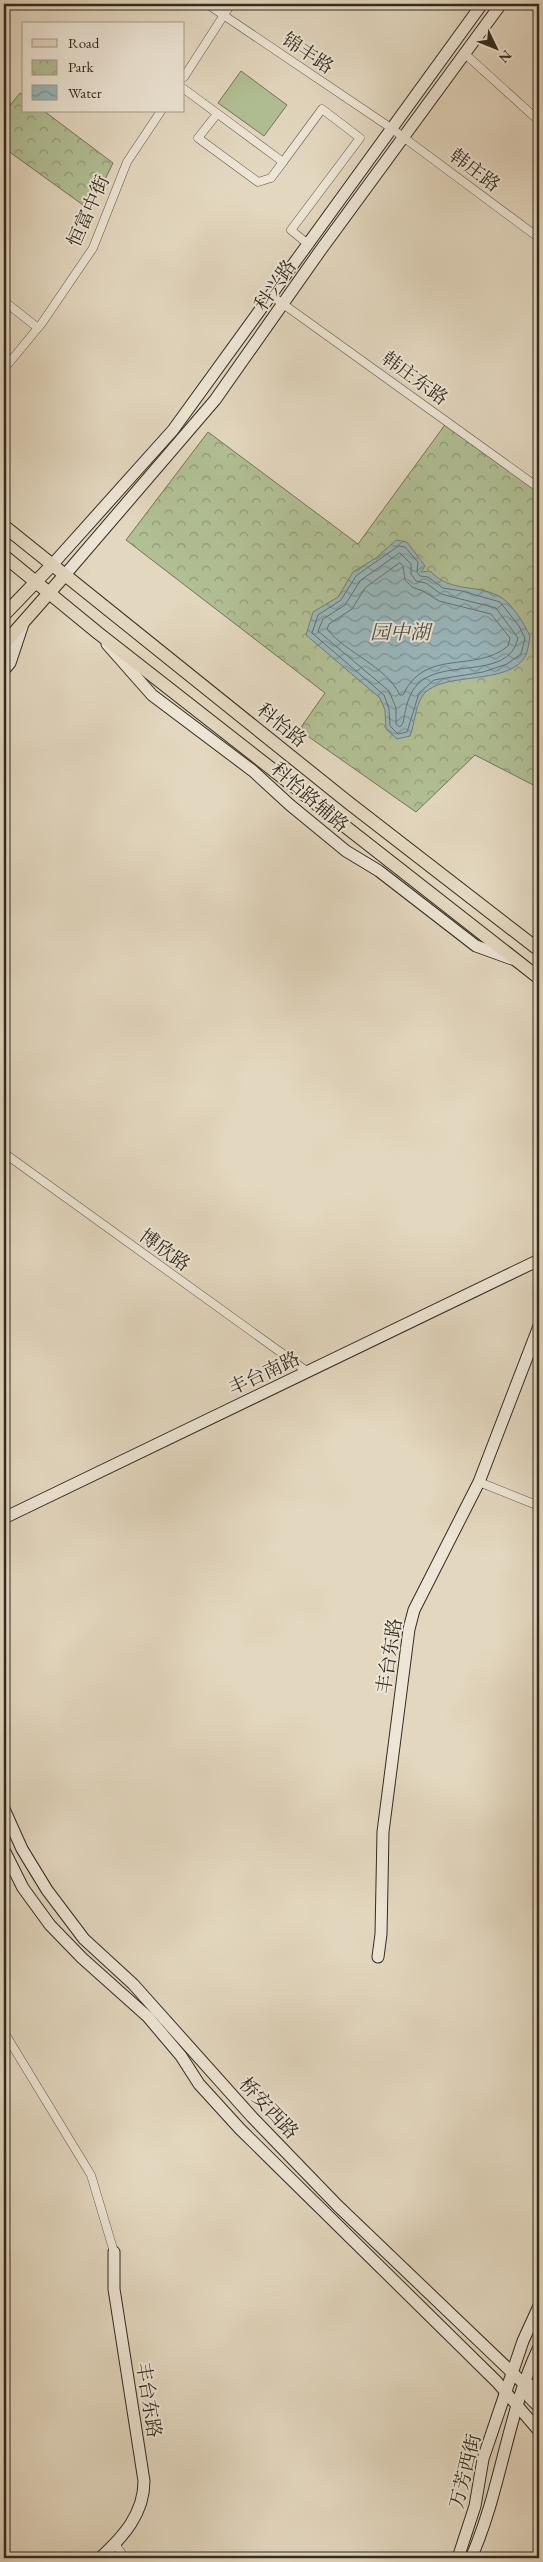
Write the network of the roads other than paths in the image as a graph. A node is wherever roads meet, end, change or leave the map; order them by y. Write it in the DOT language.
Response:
graph roads {
  1 [pos="207,4"];
  2 [pos="231,4"];
  3 [pos="482,4"];
  4 [pos="502,4"];
  5 [pos="224,16"];
  6 [pos="464,53"];
  7 [pos="185,75"];
  8 [pos="185,90"];
  9 [pos="160,112"];
  10 [pos="217,114"];
  11 [pos="539,121"];
  12 [pos="391,128"];
  13 [pos="404,138"];
  14 [pos="283,162"];
  15 [pos="539,238"];
  16 [pos="309,245"];
  17 [pos="272,296"];
  18 [pos="4,301"];
  19 [pos="283,303"];
  20 [pos="38,328"];
  21 [pos="4,370"];
  22 [pos="539,488"];
  23 [pos="4,526"];
  24 [pos="4,556"];
  25 [pos="52,565"];
  26 [pos="64,576"];
  27 [pos="35,582"];
  28 [pos="49,593"];
  29 [pos="9,606"];
  30 [pos="4,615"];
  31 [pos="23,623"];
  32 [pos="98,633"];
  33 [pos="4,644"];
  34 [pos="4,670"];
  35 [pos="539,950"];
  36 [pos="519,962"];
  37 [pos="539,978"];
  38 [pos="4,1153"];
  39 [pos="539,1260"];
  40 [pos="539,1326"];
  41 [pos="308,1372"];
  42 [pos="479,1482"];
  43 [pos="539,1506"];
  44 [pos="4,1518"];
  45 [pos="4,1809"];
  46 [pos="4,1850"];
  47 [pos="378,1957"];
  48 [pos="4,2032"];
  49 [pos="114,2252"];
  50 [pos="539,2306"];
  51 [pos="539,2347"];
  52 [pos="512,2373"];
  53 [pos="524,2384"];
  54 [pos="539,2390"];
  55 [pos="506,2392"];
  56 [pos="539,2406"];
  57 [pos="518,2408"];
  58 [pos="539,2431"];
  59 [pos="115,2544"];
  60 [pos="100,2558"];
  61 [pos="125,2558"];
  62 [pos="458,2558"];
  63 [pos="470,2558"];
  1 -- 5 [label="street, 锦丰路"];
  2 -- 5 [label="street"];
  3 -- 12 [label="main road, 科兴路"];
  4 -- 6 [label="main road, 科兴路"];
  5 -- 7 [label="street"];
  5 -- 12 [label="street, 锦丰路"];
  6 -- 11 [label="street"];
  6 -- 13 [label="main road, 科兴路"];
  8 -- 10 [label="street"];
  9 -- 20 [label="street, 恒富中街"];
  10 -- 14 [label="street"];
  10 -- 14 [label="street"];
  12 -- 13 [label="street, 韩庄路"];
  12 -- 16 [label="main road, 科兴路"];
  13 -- 15 [label="street, 韩庄路"];
  13 -- 19 [label="main road, 科兴路"];
  14 -- 16 [label="street"];
  16 -- 17 [label="main road, 科兴路"];
  17 -- 19 [label="street, 韩庄东路"];
  17 -- 25 [label="main road, 科兴路"];
  18 -- 20 [label="street"];
  19 -- 22 [label="street, 韩庄东路"];
  19 -- 26 [label="main road, 科兴路"];
  20 -- 21 [label="street, 恒富中街"];
  23 -- 25 [label="main road, 科怡路"];
  24 -- 27 [label="main road, 科怡路"];
  25 -- 26 [label="main road, 科怡路"];
  25 -- 27 [label="main road"];
  26 -- 28 [label="main road"];
  26 -- 35 [label="main road, 科怡路"];
  27 -- 28 [label="main road, 科怡路"];
  27 -- 29 [label="main road"];
  28 -- 31 [label="main road"];
  28 -- 32 [label="main road, 科怡路"];
  29 -- 30 [label="main road"];
  31 -- 33 [label="main road"];
  31 -- 34 [label="main road"];
  32 -- 36 [label="main road, 科怡路"];
  32 -- 36 [label="main road, 科怡路辅路"];
  36 -- 37 [label="main road, 科怡路"];
  38 -- 41 [label="street, 博欣路"];
  39 -- 41 [label="main road, 丰台南路"];
  40 -- 42 [label="main road, 丰台东路"];
  41 -- 44 [label="main road, 丰台南路"];
  42 -- 43 [label="street"];
  42 -- 47 [label="main road, 丰台东路"];
  45 -- 52 [label="main road, 桥安西路"];
  46 -- 55 [label="main road, 桥安西路"];
  48 -- 49 [label="street"];
  49 -- 59 [label="main road, 丰台东路"];
  50 -- 52 [label="main road, 万芳西街"];
  51 -- 53 [label="main road, 万芳西街"];
  52 -- 53 [label="main road, 桥安西路"];
  52 -- 55 [label="main road, 万芳西街"];
  53 -- 54 [label="main road"];
  53 -- 56 [label="main road, 桥安西路"];
  53 -- 57 [label="main road, 万芳西街"];
  55 -- 57 [label="main road, 桥安西路"];
  55 -- 62 [label="main road, 万芳西街"];
  57 -- 58 [label="main road, 桥安西路"];
  57 -- 63 [label="main road, 万芳西街"];
  59 -- 60 [label="main road, 丰台东路"];
  59 -- 61 [label="street"];
}
